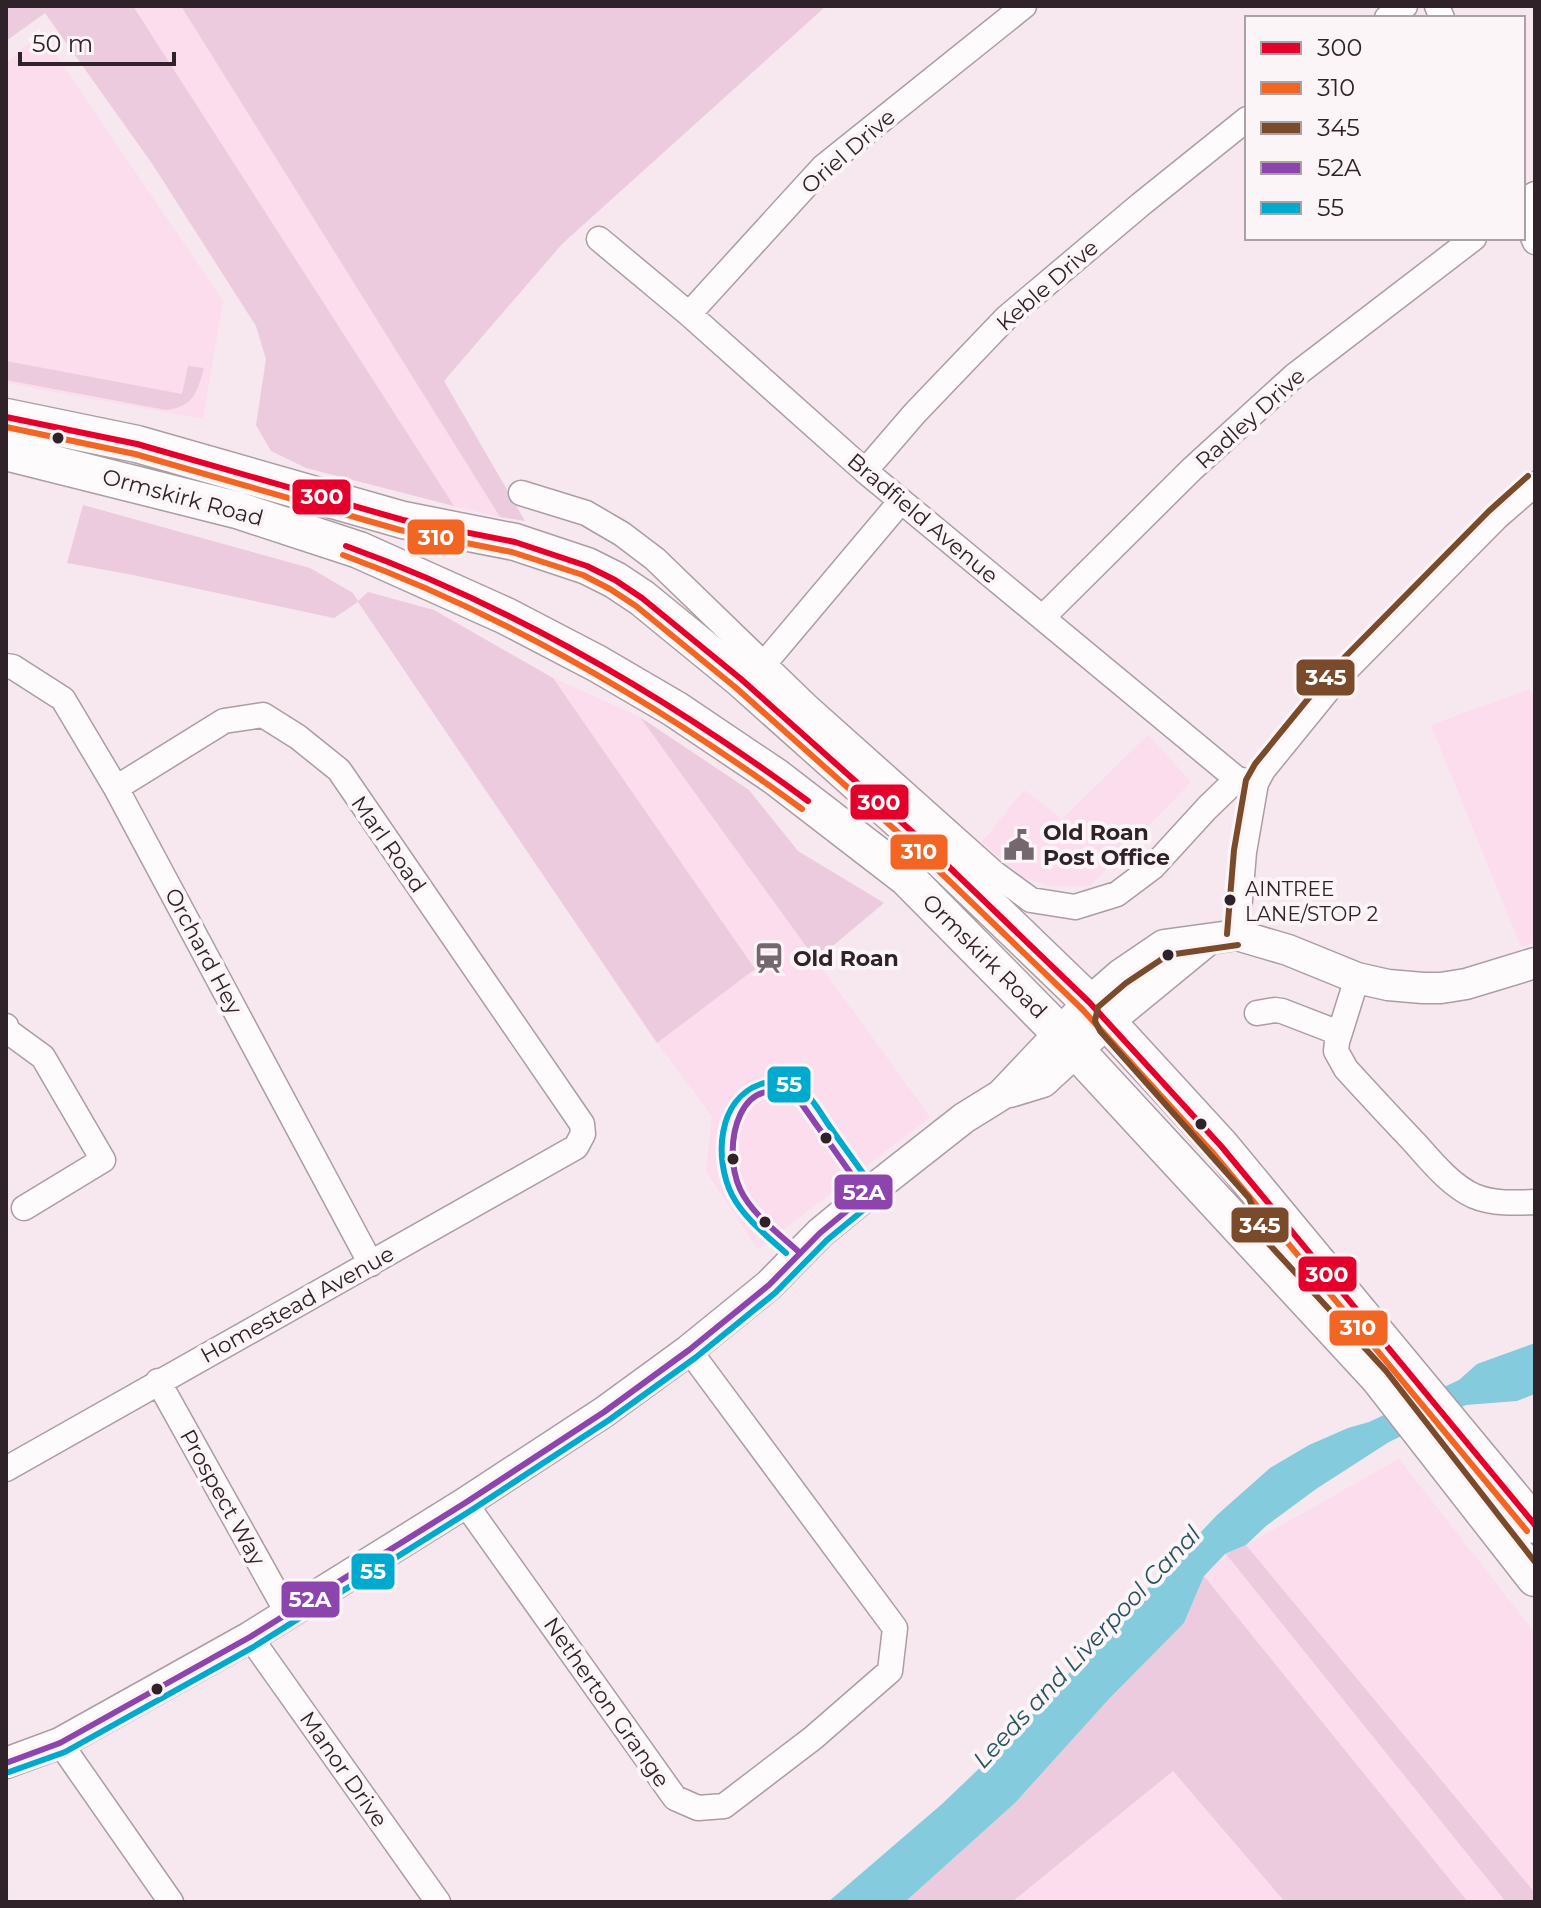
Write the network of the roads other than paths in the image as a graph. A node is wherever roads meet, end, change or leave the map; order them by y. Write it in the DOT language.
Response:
graph roads {
  1 [pos="1024,6"];
  2 [pos="1245,121"];
  3 [pos="1525,220"];
  4 [pos="599,239"];
  5 [pos="1471,240"];
  6 [pos="1535,242"];
  7 [pos="689,314"];
  8 [pos="6,417"];
  9 [pos="6,452"];
  10 [pos="865,471"];
  11 [pos="1535,484"];
  12 [pos="521,493"];
  13 [pos="901,501"];
  14 [pos="1043,617"];
  15 [pos="763,665"];
  16 [pos="6,666"];
  17 [pos="1246,781"];
  18 [pos="116,788"];
  19 [pos="1223,938"];
  20 [pos="1535,963"];
  21 [pos="1357,978"];
  22 [pos="1150,989"];
  23 [pos="1257,1013"];
  24 [pos="6,1028"];
  25 [pos="1085,1029"];
  26 [pos="1339,1033"];
  27 [pos="1141,1057"];
  28 [pos="583,1134"];
  29 [pos="1535,1202"];
  30 [pos="24,1208"];
  31 [pos="371,1264"];
  32 [pos="689,1350"];
  33 [pos="1390,1370"];
  34 [pos="158,1381"];
  35 [pos="1454,1449"];
  36 [pos="6,1469"];
  37 [pos="465,1503"];
  38 [pos="1535,1525"];
  39 [pos="1535,1578"];
  40 [pos="288,1614"];
  41 [pos="250,1637"];
  42 [pos="60,1743"];
  43 [pos="6,1763"];
  44 [pos="163,1900"];
  45 [pos="438,1902"];
  1 -- 7 [label="street, Oriel Drive"];
  2 -- 10 [label="street, Keble Drive"];
  3 -- 6 [label="street"];
  4 -- 7 [label="street, Bradfield Avenue"];
  5 -- 14 [label="street, Radley Drive"];
  7 -- 10 [label="street, Bradfield Avenue"];
  8 -- 25 [label="highway, Ormskirk Road"];
  9 -- 25 [label="highway, Ormskirk Road"];
  10 -- 13 [label="street, Bradfield Avenue"];
  11 -- 17 [label="street"];
  12 -- 15 [label="street"];
  13 -- 14 [label="street, Bradfield Avenue"];
  13 -- 15 [label="street"];
  14 -- 17 [label="street, Bradfield Avenue"];
  15 -- 17 [label="street"];
  16 -- 18 [label="street, Orchard Hey"];
  17 -- 19 [label="street"];
  18 -- 28 [label="street, Marl Road"];
  18 -- 31 [label="street, Orchard Hey"];
  19 -- 21 [label="main road"];
  19 -- 22 [label="main road"];
  19 -- 25 [label="main road"];
  20 -- 21 [label="main road"];
  21 -- 26 [label="street"];
  22 -- 25 [label="main road"];
  22 -- 27 [label="main road"];
  23 -- 26 [label="street"];
  24 -- 30 [label="street"];
  25 -- 27 [label="highway, Ormskirk Road"];
  25 -- 32 [label="main road"];
  25 -- 33 [label="highway, Ormskirk Road"];
  26 -- 29 [label="street"];
  27 -- 33 [label="highway, Ormskirk Road"];
  28 -- 31 [label="street, Homestead Avenue"];
  31 -- 34 [label="street, Homestead Avenue"];
  32 -- 37 [label="main road"];
  32 -- 37 [label="street, Netherton Grange"];
  33 -- 35 [label="highway, Ormskirk Road"];
  34 -- 36 [label="street, Homestead Avenue"];
  34 -- 40 [label="street, Prospect Way"];
  35 -- 38 [label="highway, Ormskirk Road"];
  35 -- 39 [label="highway, Ormskirk Road"];
  37 -- 40 [label="main road"];
  40 -- 41 [label="main road"];
  41 -- 42 [label="main road"];
  41 -- 45 [label="street, Manor Drive"];
  42 -- 43 [label="main road"];
  42 -- 44 [label="street"];
}
